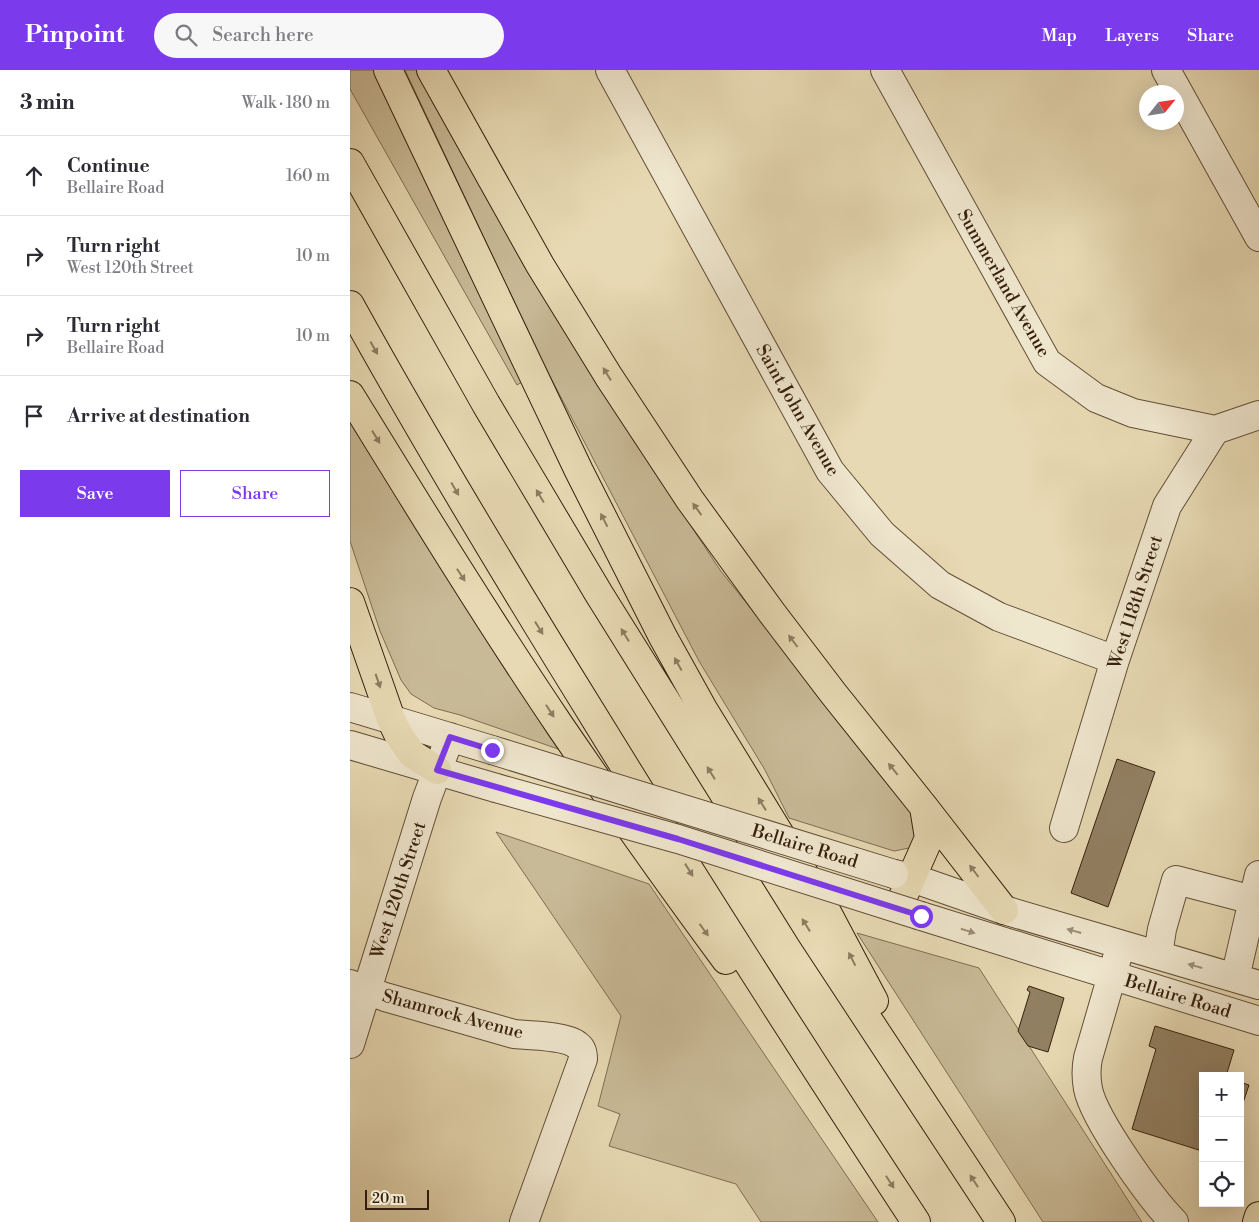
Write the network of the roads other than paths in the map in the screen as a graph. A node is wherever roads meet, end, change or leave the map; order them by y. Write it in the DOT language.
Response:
graph roads {
  1 [pos="388,70"];
  2 [pos="431,70"];
  3 [pos="610,70"];
  4 [pos="885,70"];
  5 [pos="1173,72"];
  6 [pos="350,163"];
  7 [pos="1259,237"];
  8 [pos="350,305"];
  9 [pos="350,395"];
  10 [pos="1259,415"];
  11 [pos="1215,430"];
  12 [pos="350,602"];
  13 [pos="350,624"];
  14 [pos="1116,660"];
  15 [pos="350,667"];
  16 [pos="350,707"];
  17 [pos="391,719"];
  18 [pos="450,737"];
  19 [pos="350,745"];
  20 [pos="437,770"];
  21 [pos="924,806"];
  22 [pos="1064,828"];
  23 [pos="903,876"];
  24 [pos="1257,887"];
  25 [pos="1004,910"];
  26 [pos="910,912"];
  27 [pos="1121,944"];
  28 [pos="1251,944"];
  29 [pos="1158,956"];
  30 [pos="1112,975"];
  31 [pos="1247,982"];
  32 [pos="358,987"];
  33 [pos="1259,1022"];
  34 [pos="350,1044"];
  35 [pos="939,1127"];
  36 [pos="864,1143"];
  37 [pos="1259,1216"];
  38 [pos="524,1222"];
  39 [pos="916,1222"];
  40 [pos="1001,1222"];
  41 [pos="1174,1222"];
  42 [pos="1257,1222"];
  35 -- 1 [label="main road, one-way"];
  21 -- 2 [label="main road, one-way"];
  3 -- 14 [label="street, Saint John Avenue"];
  4 -- 11 [label="street, Summerland Avenue"];
  5 -- 7 [label="street"];
  35 -- 6 [label="main road, one-way"];
  8 -- 36 [label="main road, one-way"];
  9 -- 36 [label="main road, one-way"];
  10 -- 11 [label="street"];
  11 -- 14 [label="street, West 118th Street"];
  12 -- 17 [label="main road, one-way"];
  13 -- 15 [label="main road"];
  14 -- 22 [label="street, West 118th Street"];
  16 -- 17 [label="street, Bellaire Road"];
  17 -- 18 [label="street, Bellaire Road"];
  17 -- 20 [label="main road"];
  18 -- 20 [label="street, West 120th Street"];
  18 -- 23 [label="street, Bellaire Road, bridge"];
  19 -- 20 [label="street, Bellaire Road"];
  20 -- 26 [label="street, Bellaire Road, bridge"];
  20 -- 32 [label="street, West 120th Street"];
  21 -- 23 [label="main road"];
  25 -- 21 [label="main road, one-way"];
  23 -- 25 [label="street, Bellaire Road"];
  23 -- 26 [label="main road"];
  24 -- 28 [label="street"];
  24 -- 29 [label="street"];
  27 -- 25 [label="street, Bellaire Road, one-way"];
  26 -- 30 [label="street, Bellaire Road, one-way"];
  27 -- 29 [label="street, Bellaire Road"];
  27 -- 30 [label="street"];
  28 -- 31 [label="street"];
  31 -- 29 [label="street, Bellaire Road, one-way"];
  30 -- 33 [label="street, Bellaire Road"];
  30 -- 41 [label="street"];
  32 -- 34 [label="street, West 120th Street"];
  32 -- 38 [label="street, Shamrock Avenue"];
  40 -- 35 [label="main road, one-way"];
  36 -- 39 [label="main road, one-way"];
  37 -- 42 [label="main road"];
}
